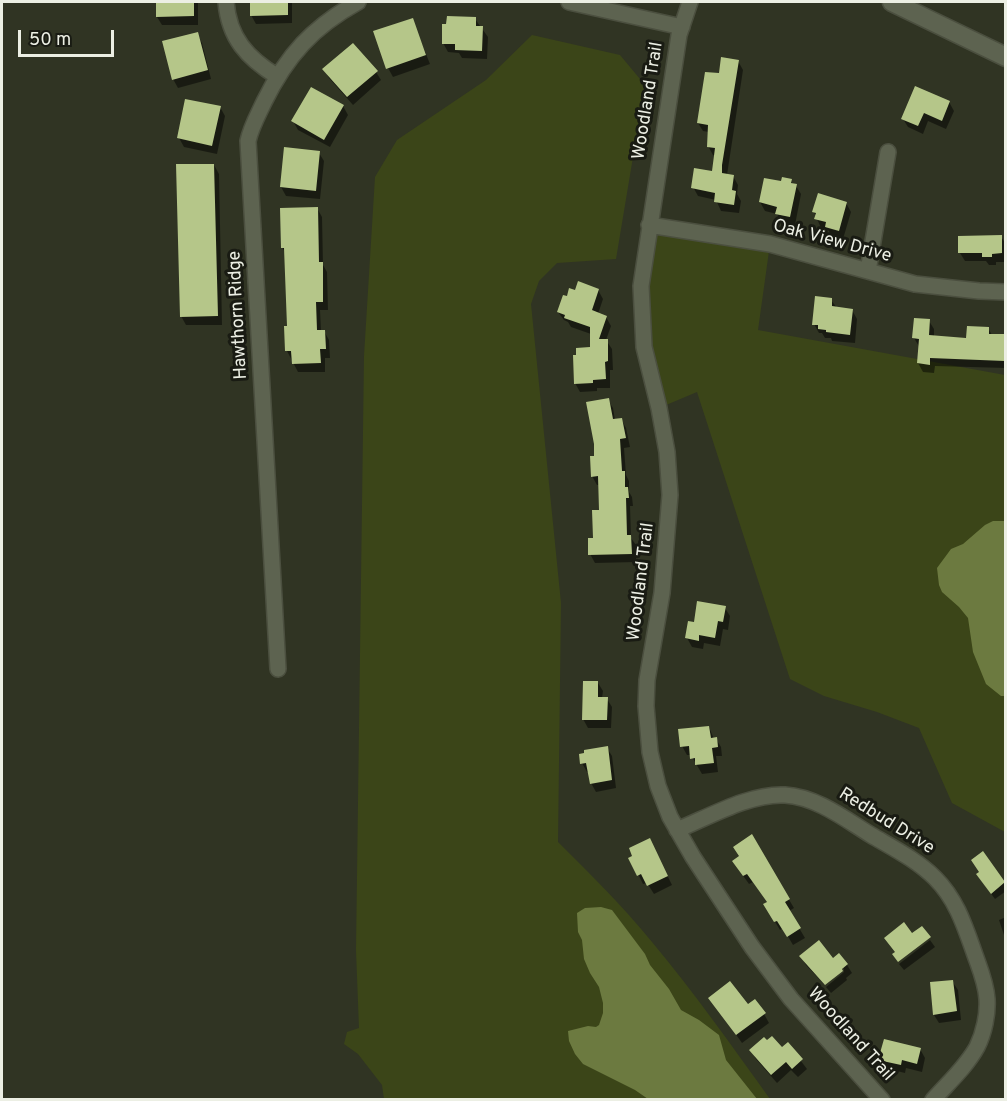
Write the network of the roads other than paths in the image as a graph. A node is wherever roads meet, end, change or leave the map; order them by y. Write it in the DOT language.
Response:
graph roads {
  1 [pos="226,2"];
  2 [pos="358,2"];
  3 [pos="569,2"];
  4 [pos="690,2"];
  5 [pos="892,2"];
  6 [pos="682,27"];
  7 [pos="1005,56"];
  8 [pos="278,77"];
  9 [pos="888,152"];
  10 [pos="649,225"];
  11 [pos="868,271"];
  12 [pos="1005,292"];
  13 [pos="278,669"];
  14 [pos="677,830"];
  15 [pos="882,1100"];
  16 [pos="933,1100"];
  1 -- 8 [label="street"];
  2 -- 8 [label="street, Hawthorn Ridge"];
  3 -- 6 [label="street"];
  4 -- 6 [label="street, Woodland Trail"];
  5 -- 7 [label="main road"];
  6 -- 10 [label="street, Woodland Trail"];
  8 -- 13 [label="street, Hawthorn Ridge"];
  9 -- 11 [label="street"];
  10 -- 11 [label="street, Oak View Drive"];
  10 -- 14 [label="street, Woodland Trail"];
  11 -- 12 [label="street, Oak View Drive"];
  14 -- 15 [label="street, Woodland Trail"];
  14 -- 16 [label="street, Redbud Drive"];
}
